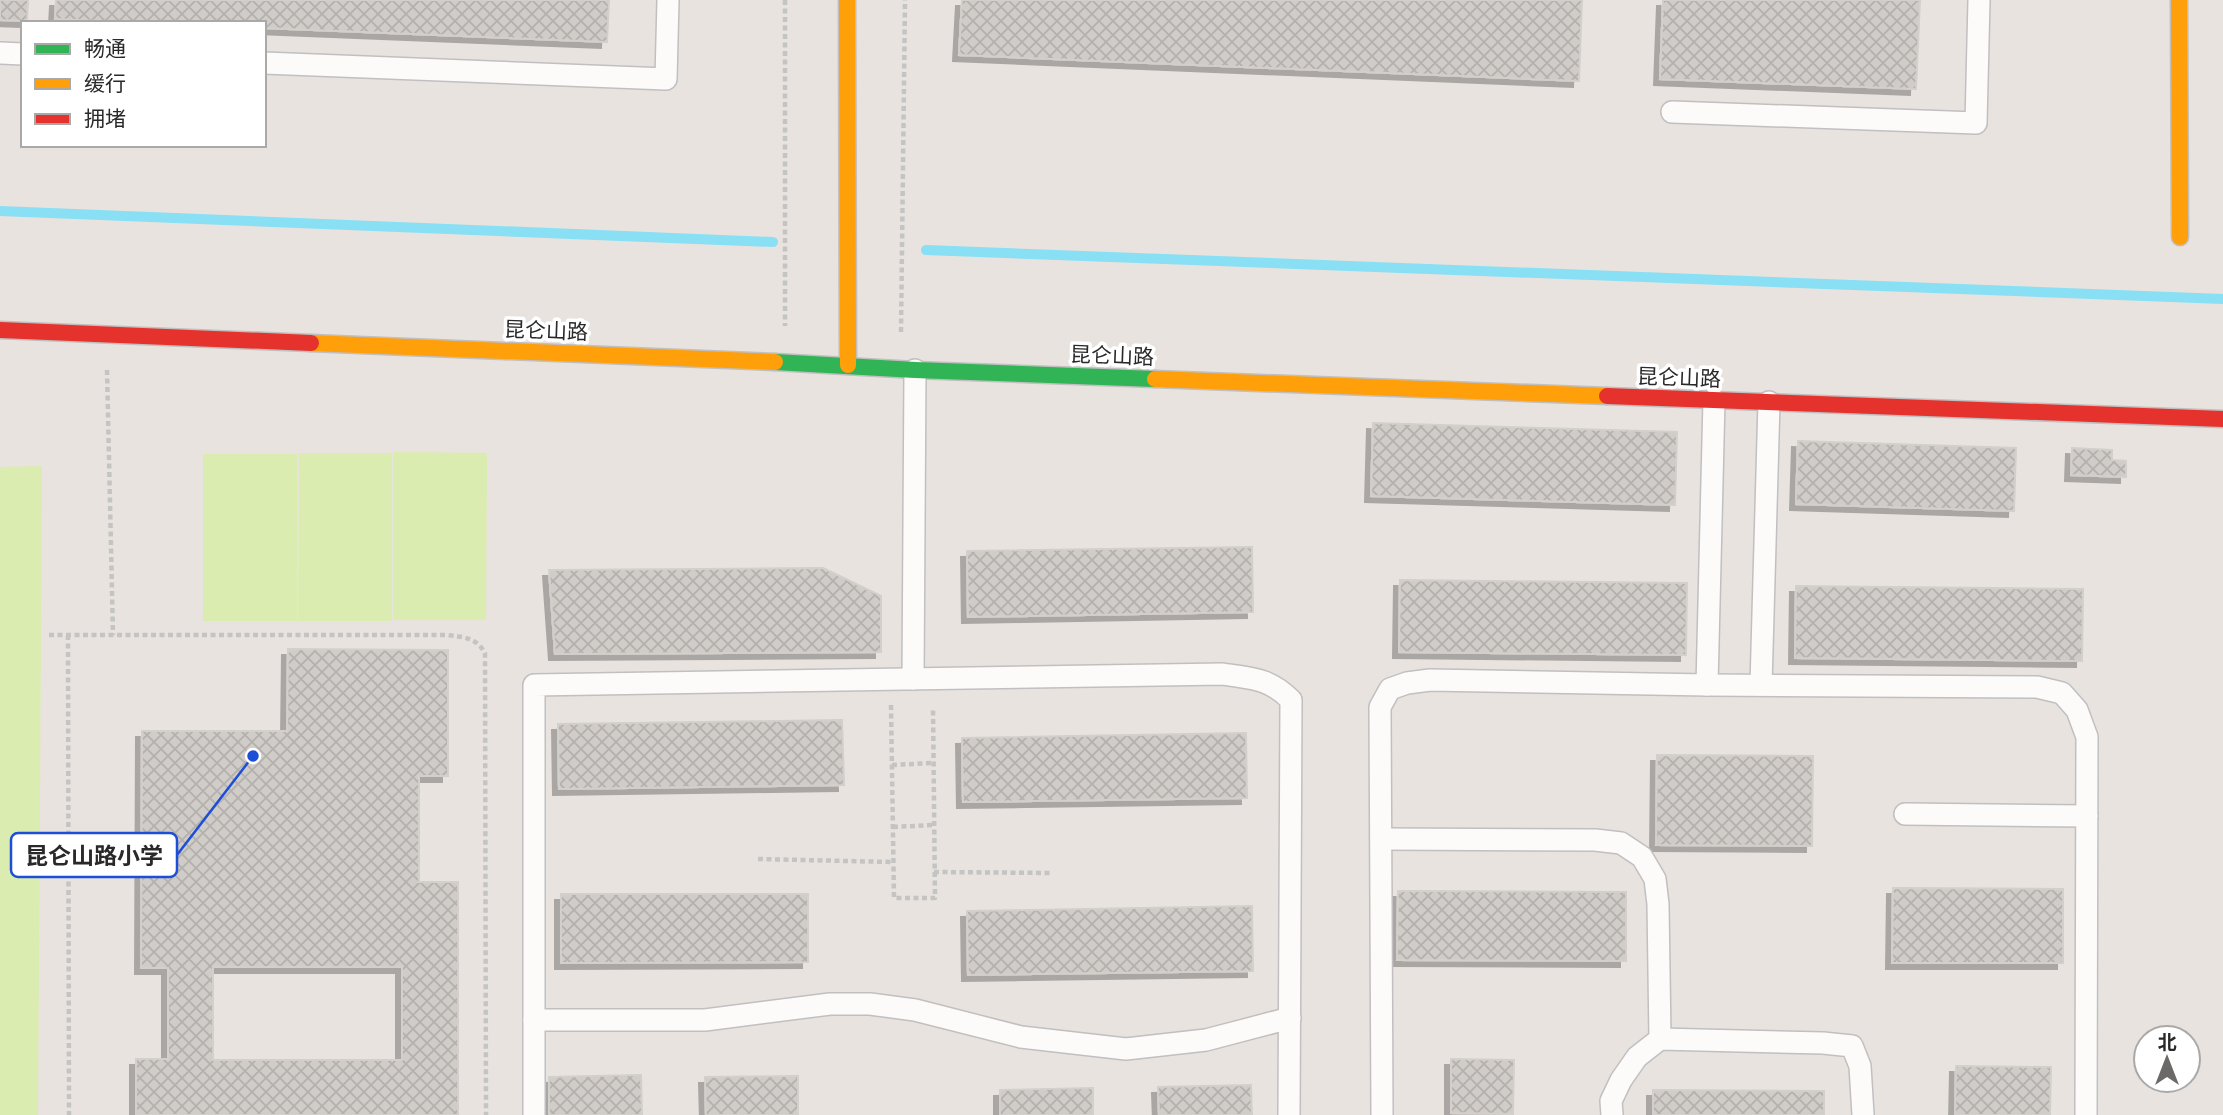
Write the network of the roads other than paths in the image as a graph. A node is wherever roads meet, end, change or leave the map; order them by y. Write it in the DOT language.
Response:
graph roads {
  1 [pos="668,0"];
  2 [pos="847,0"];
  3 [pos="1979,0"];
  4 [pos="2179,0"];
  5 [pos="0,53"];
  6 [pos="21,54"];
  7 [pos="266,63"];
  8 [pos="1672,112"];
  9 [pos="2180,237"];
  10 [pos="0,330"];
  11 [pos="848,365"];
  12 [pos="908,369"];
  13 [pos="1714,400"];
  14 [pos="1769,402"];
  15 [pos="2223,419"];
  16 [pos="923,679"];
  17 [pos="1707,685"];
  18 [pos="1761,685"];
  19 [pos="1905,814"];
  20 [pos="2087,816"];
  21 [pos="1381,839"];
  22 [pos="1290,1018"];
  23 [pos="534,1020"];
  24 [pos="1660,1039"];
  25 [pos="534,1115"];
  26 [pos="1289,1115"];
  27 [pos="1382,1115"];
  28 [pos="1612,1115"];
  29 [pos="1863,1115"];
  30 [pos="2086,1115"];
  1 -- 7 [label="lane"];
  2 -- 11 [label="street"];
  3 -- 8 [label="lane"];
  4 -- 9 [label="street"];
  5 -- 6 [label="lane"];
  10 -- 11 [label="street, 昆仑山路"];
  11 -- 12 [label="street, 昆仑山路"];
  12 -- 13 [label="street, 昆仑山路"];
  12 -- 16 [label="lane"];
  13 -- 14 [label="street, 昆仑山路"];
  13 -- 17 [label="lane"];
  14 -- 15 [label="street, 昆仑山路"];
  14 -- 18 [label="lane"];
  16 -- 22 [label="lane"];
  16 -- 23 [label="lane"];
  17 -- 18 [label="lane"];
  17 -- 21 [label="lane"];
  18 -- 20 [label="lane"];
  19 -- 20 [label="lane"];
  20 -- 30 [label="lane"];
  21 -- 24 [label="lane"];
  21 -- 27 [label="lane"];
  22 -- 23 [label="lane"];
  22 -- 26 [label="lane"];
  23 -- 25 [label="lane"];
  24 -- 28 [label="lane"];
  24 -- 29 [label="lane"];
}
